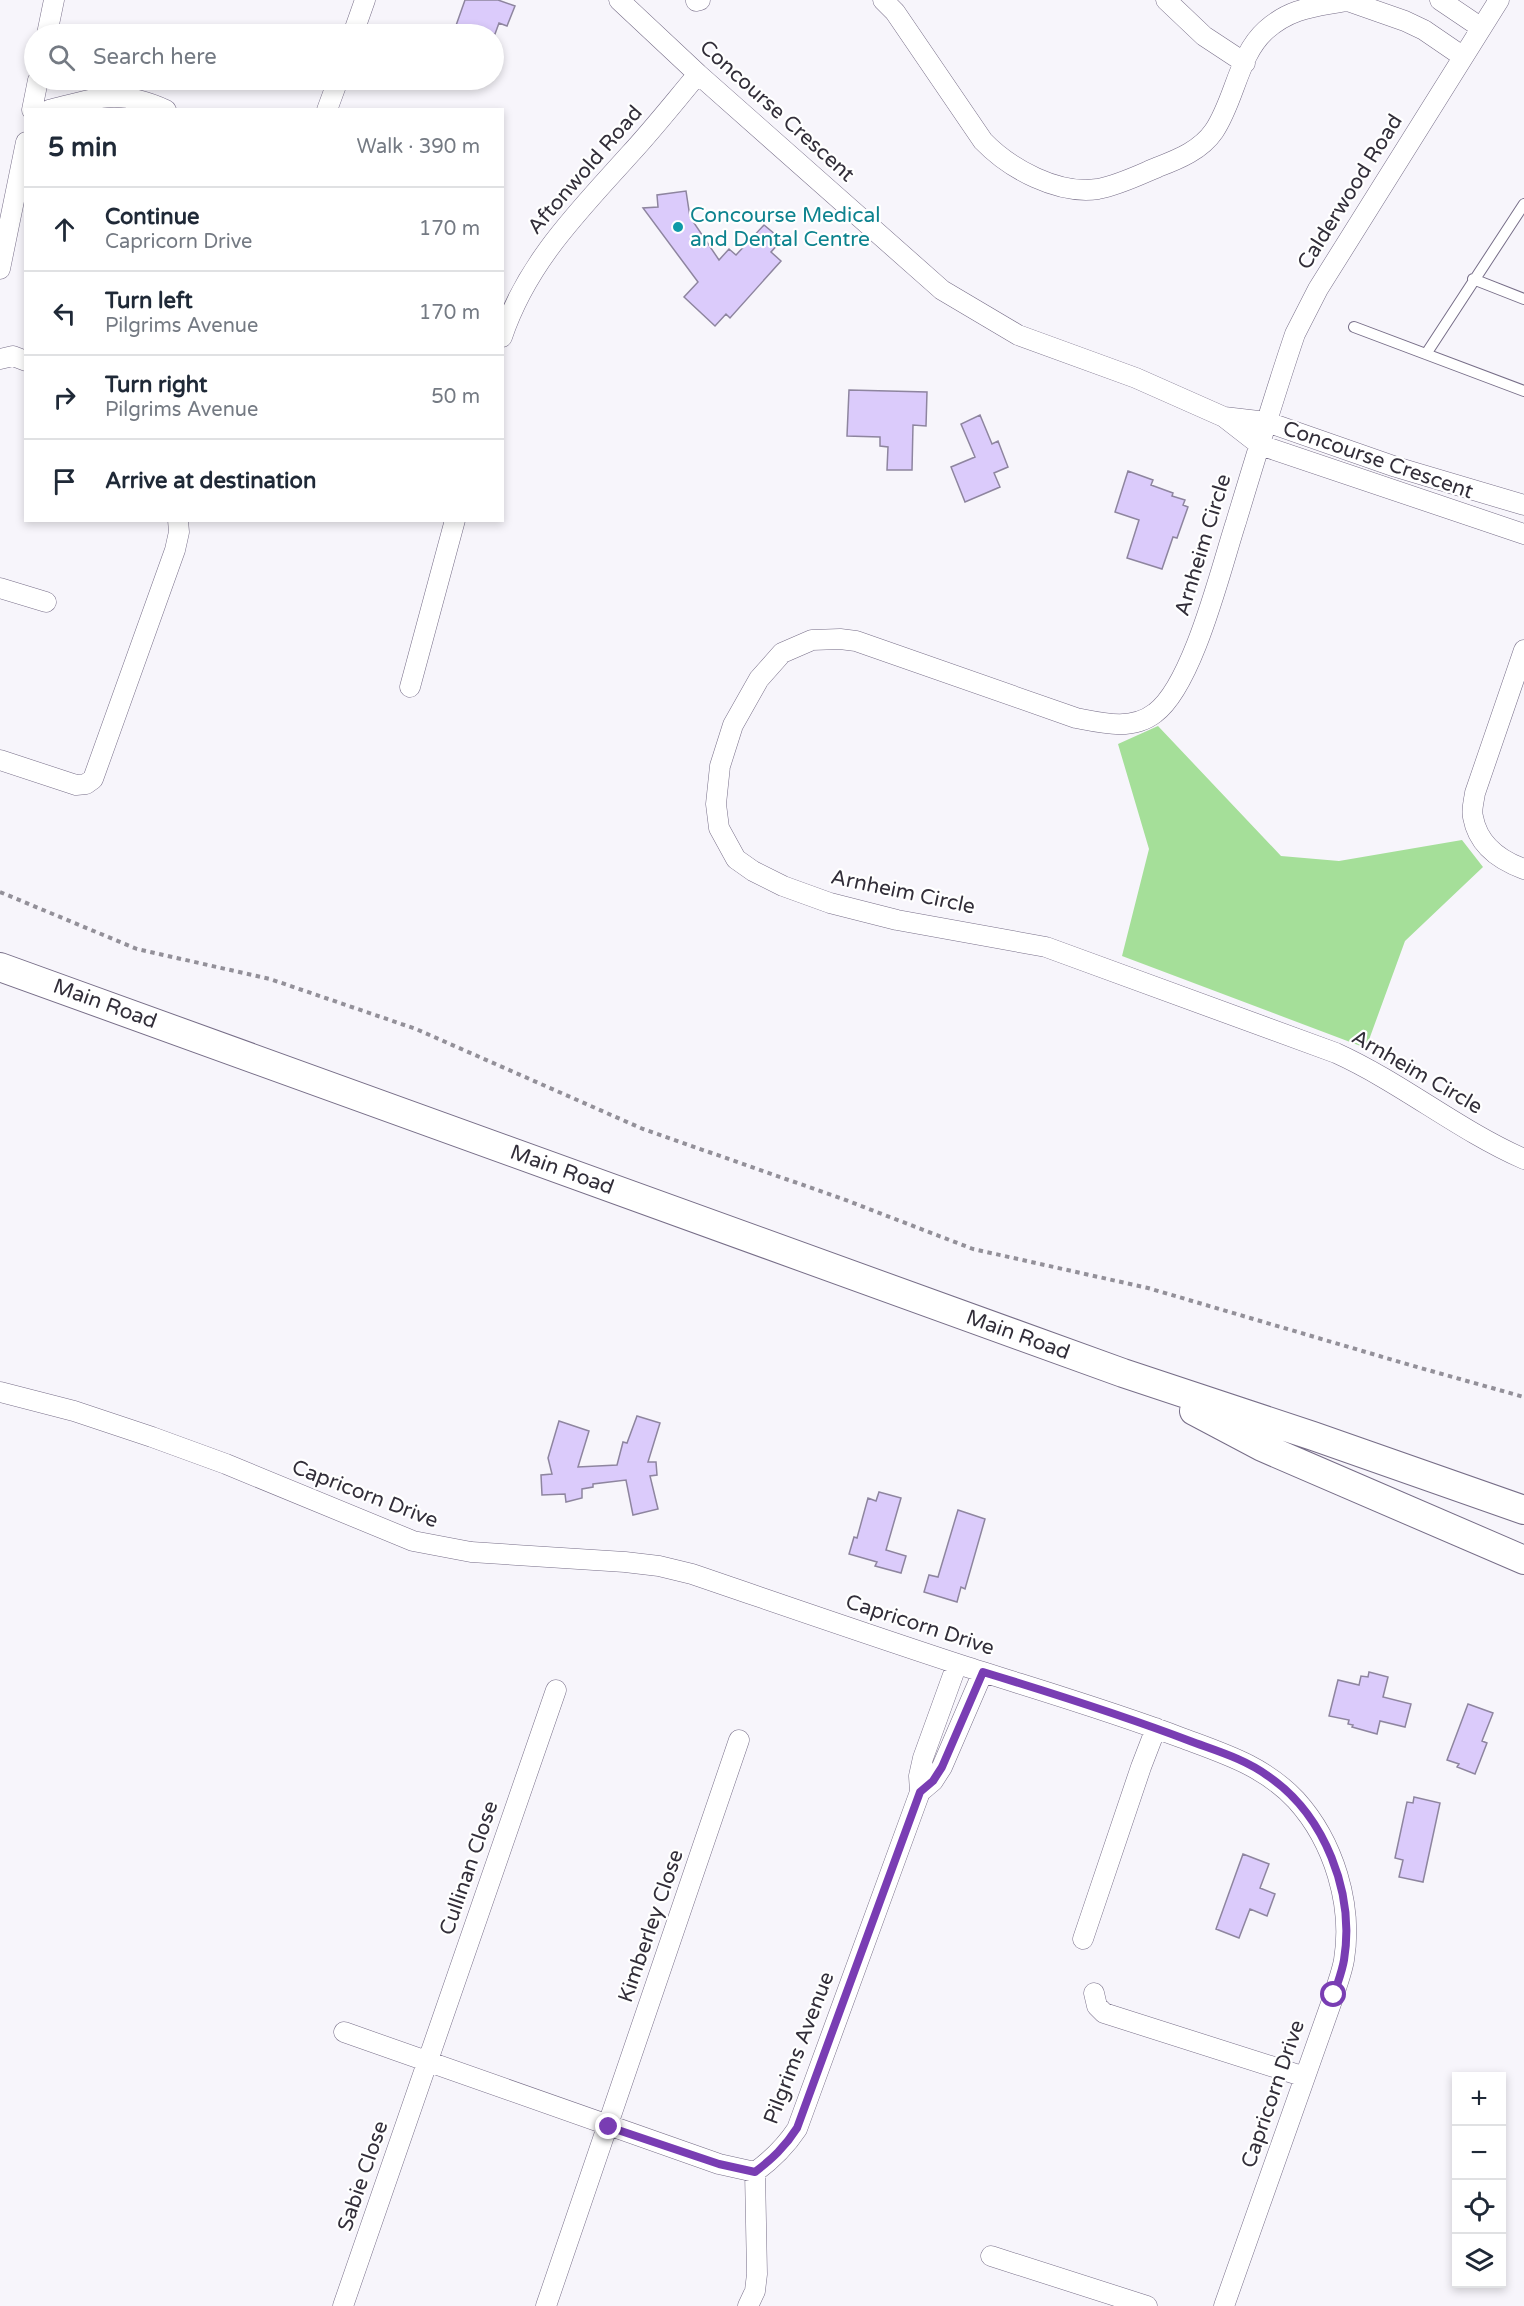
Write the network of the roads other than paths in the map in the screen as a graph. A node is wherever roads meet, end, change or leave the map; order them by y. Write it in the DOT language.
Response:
graph roads {
  1 [pos="54,0"];
  2 [pos="365,0"];
  3 [pos="619,0"];
  4 [pos="883,0"];
  5 [pos="1166,0"];
  6 [pos="1349,0"];
  7 [pos="1440,0"];
  8 [pos="1499,0"];
  9 [pos="49,24"];
  10 [pos="357,24"];
  11 [pos="1480,27"];
  12 [pos="1462,56"];
  13 [pos="1245,63"];
  14 [pos="698,74"];
  15 [pos="36,90"];
  16 [pos="334,90"];
  17 [pos="32,108"];
  18 [pos="59,108"];
  19 [pos="161,108"];
  20 [pos="328,108"];
  21 [pos="24,152"];
  22 [pos="1524,204"];
  23 [pos="0,269"];
  24 [pos="1473,279"];
  25 [pos="1524,299"];
  26 [pos="1354,327"];
  27 [pos="504,331"];
  28 [pos="1426,354"];
  29 [pos="0,359"];
  30 [pos="24,360"];
  31 [pos="1524,391"];
  32 [pos="1224,417"];
  33 [pos="1267,422"];
  34 [pos="1260,445"];
  35 [pos="1524,505"];
  36 [pos="178,522"];
  37 [pos="454,522"];
  38 [pos="1524,534"];
  39 [pos="0,588"];
  40 [pos="46,602"];
  41 [pos="1524,650"];
  42 [pos="410,687"];
  43 [pos="0,760"];
  44 [pos="1524,869"];
  45 [pos="0,967"];
  46 [pos="1524,1159"];
  47 [pos="1123,1373"];
  48 [pos="0,1392"];
  49 [pos="1524,1510"];
  50 [pos="1524,1560"];
  51 [pos="957,1664"];
  52 [pos="983,1672"];
  53 [pos="556,1690"];
  54 [pos="1156,1728"];
  55 [pos="739,1740"];
  56 [pos="920,1792"];
  57 [pos="1083,1939"];
  58 [pos="1094,1993"];
  59 [pos="344,2032"];
  60 [pos="428,2061"];
  61 [pos="1305,2077"];
  62 [pos="609,2127"];
  63 [pos="755,2172"];
  64 [pos="991,2256"];
  65 [pos="343,2306"];
  66 [pos="546,2306"];
  67 [pos="748,2306"];
  68 [pos="1147,2306"];
  69 [pos="1224,2306"];
  1 -- 9 [label="street"];
  2 -- 10 [label="street"];
  3 -- 14 [label="street, Concourse Crescent"];
  4 -- 13 [label="street"];
  5 -- 13 [label="street"];
  6 -- 12 [label="street"];
  6 -- 13 [label="street"];
  7 -- 11 [label="street"];
  8 -- 11 [label="street, Calderwood Road"];
  11 -- 12 [label="street, Calderwood Road"];
  12 -- 33 [label="street, Calderwood Road"];
  14 -- 27 [label="street, Aftonwold Road"];
  14 -- 32 [label="street, Concourse Crescent"];
  15 -- 17 [label="street"];
  16 -- 20 [label="street"];
  18 -- 19 [label="street"];
  21 -- 23 [label="street"];
  22 -- 24 [label="lane"];
  24 -- 25 [label="lane"];
  24 -- 28 [label="lane"];
  26 -- 28 [label="lane"];
  28 -- 31 [label="lane"];
  29 -- 30 [label="street"];
  32 -- 33 [label="street, Concourse Crescent"];
  32 -- 34 [label="street, Concourse Crescent"];
  33 -- 34 [label="street, Arnheim Circle"];
  33 -- 35 [label="street, Concourse Crescent"];
  34 -- 38 [label="street, Concourse Crescent"];
  34 -- 46 [label="street, Arnheim Circle"];
  36 -- 43 [label="street"];
  37 -- 42 [label="street"];
  39 -- 40 [label="street"];
  41 -- 44 [label="street"];
  45 -- 47 [label="main road, Main Road"];
  47 -- 49 [label="main road, Main Road"];
  47 -- 50 [label="main road, Main Road"];
  48 -- 51 [label="street, Capricorn Drive"];
  51 -- 52 [label="street, Capricorn Drive"];
  51 -- 56 [label="street, Pilgrims Avenue"];
  52 -- 54 [label="street, Capricorn Drive"];
  52 -- 56 [label="street, Pilgrims Avenue"];
  53 -- 60 [label="street, Cullinan Close"];
  54 -- 57 [label="street"];
  54 -- 61 [label="street, Capricorn Drive"];
  55 -- 62 [label="street, Kimberley Close"];
  56 -- 63 [label="street, Pilgrims Avenue"];
  58 -- 61 [label="street"];
  59 -- 60 [label="street"];
  60 -- 62 [label="street"];
  60 -- 65 [label="street, Sabie Close"];
  61 -- 69 [label="street, Capricorn Drive"];
  62 -- 63 [label="street"];
  62 -- 66 [label="street, Kimberley Close"];
  63 -- 67 [label="street"];
  64 -- 68 [label="street"];
}
